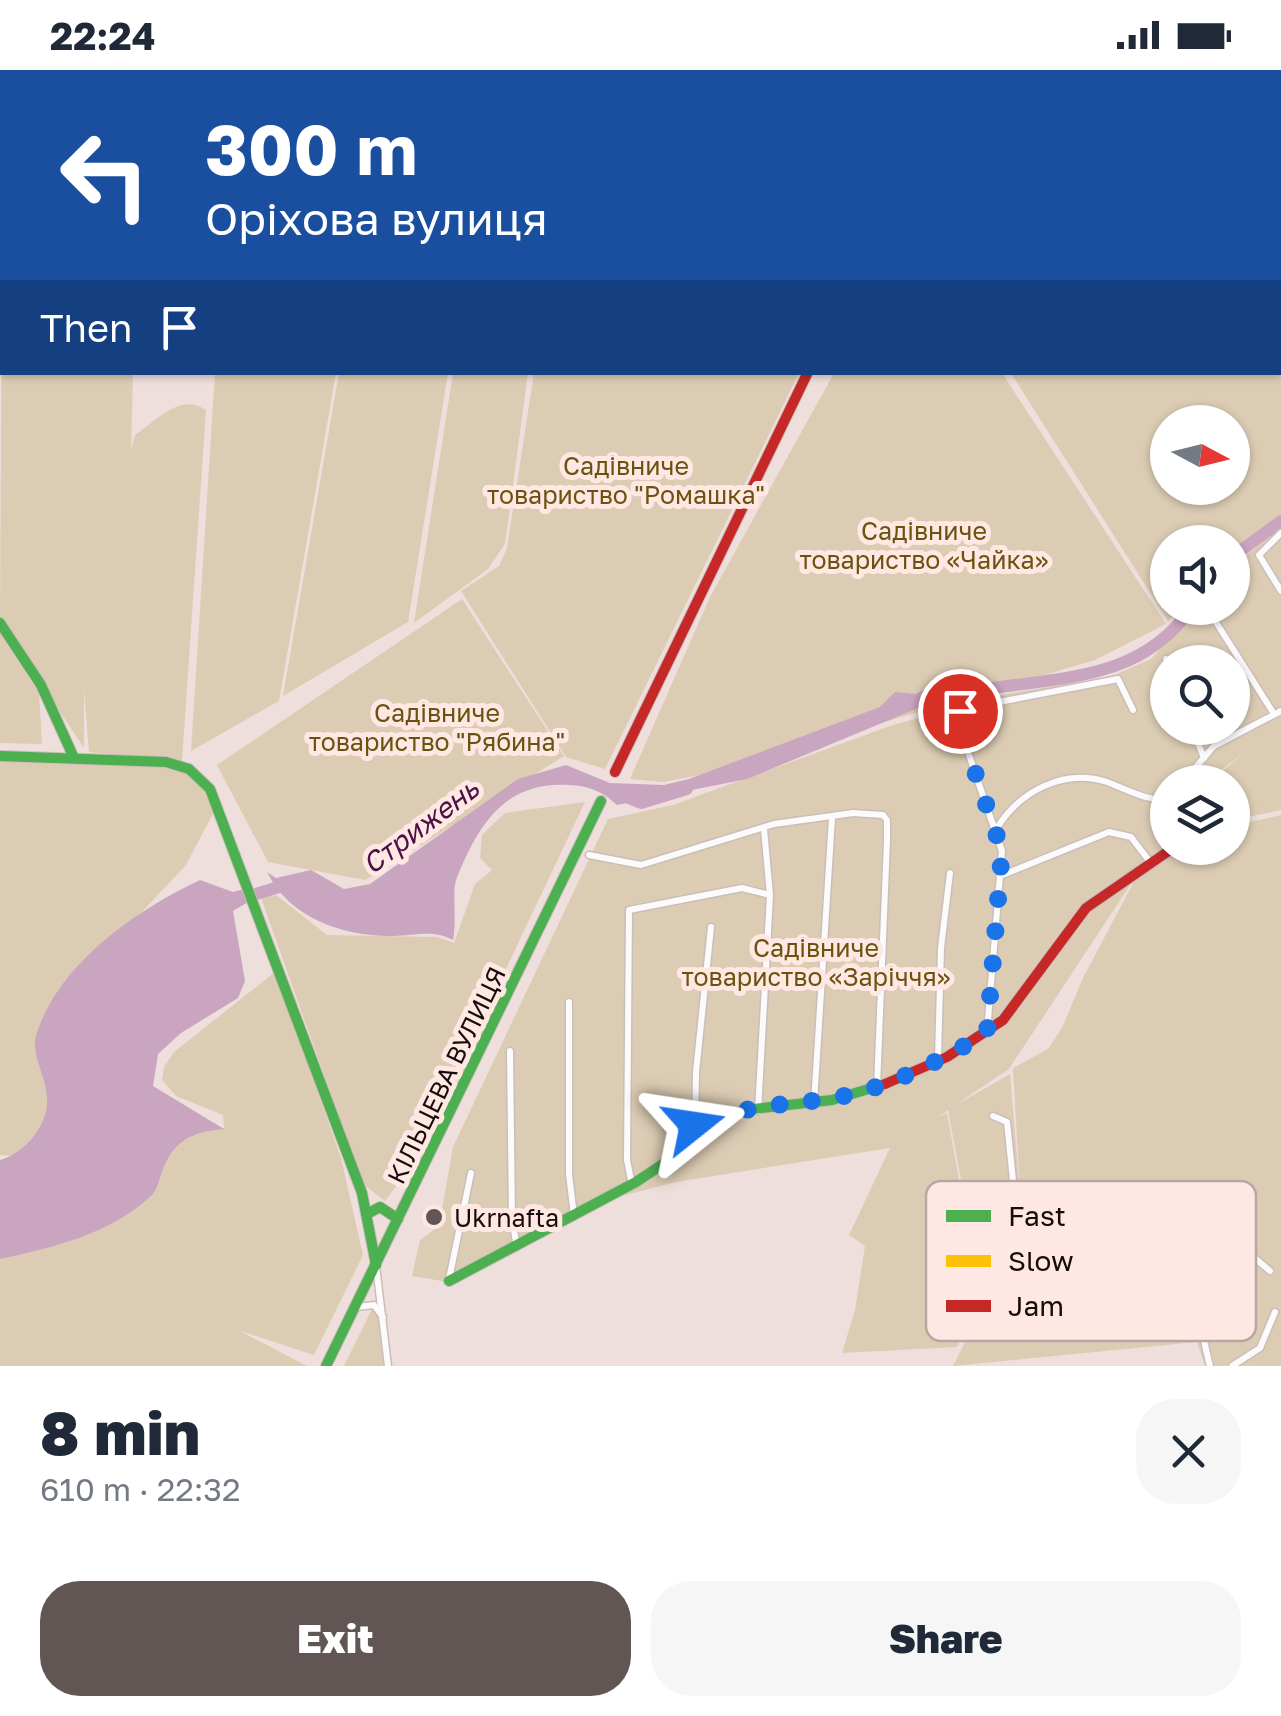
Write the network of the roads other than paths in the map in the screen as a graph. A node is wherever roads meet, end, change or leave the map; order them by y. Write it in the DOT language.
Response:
graph roads {
  1 [pos="807,375"];
  2 [pos="1281,533"];
  3 [pos="1281,591"];
  4 [pos="0,622"];
  5 [pos="1218,625"];
  6 [pos="1133,710"];
  7 [pos="1278,713"];
  8 [pos="1199,745"];
  9 [pos="0,756"];
  10 [pos="74,758"];
  11 [pos="1204,758"];
  12 [pos="1198,765"];
  13 [pos="615,772"];
  14 [pos="1150,798"];
  15 [pos="601,801"];
  16 [pos="832,818"];
  17 [pos="764,829"];
  18 [pos="997,829"];
  19 [pos="589,855"];
  20 [pos="1150,862"];
  21 [pos="950,873"];
  22 [pos="1000,876"];
  23 [pos="770,894"];
  24 [pos="711,927"];
  25 [pos="568,1002"];
  26 [pos="987,1033"];
  27 [pos="510,1051"];
  28 [pos="938,1058"];
  29 [pos="877,1087"];
  30 [pos="814,1104"];
  31 [pos="758,1111"];
  32 [pos="993,1116"];
  33 [pos="695,1132"];
  34 [pos="470,1173"];
  35 [pos="1014,1181"];
  36 [pos="632,1185"];
  37 [pos="362,1194"];
  38 [pos="380,1207"];
  39 [pos="368,1214"];
  40 [pos="574,1218"];
  41 [pos="398,1219"];
  42 [pos="517,1248"];
  43 [pos="1256,1260"];
  44 [pos="376,1265"];
  45 [pos="1270,1272"];
  46 [pos="449,1281"];
  47 [pos="1276,1312"];
  48 [pos="350,1316"];
  49 [pos="384,1318"];
  50 [pos="1203,1341"];
  51 [pos="326,1366"];
  52 [pos="388,1366"];
  53 [pos="1210,1366"];
  54 [pos="1232,1366"];
  1 -- 13 [label="street"];
  2 -- 3 [label="street"];
  4 -- 10 [label="street"];
  5 -- 7 [label="street"];
  6 -- 18 [label="street"];
  7 -- 11 [label="street"];
  8 -- 11 [label="street"];
  9 -- 10 [label="street"];
  10 -- 37 [label="street"];
  11 -- 12 [label="street"];
  14 -- 18 [label="street"];
  15 -- 41 [label="street, КІЛЬЦЕВА ВУЛИЦЯ"];
  16 -- 17 [label="street"];
  16 -- 29 [label="street"];
  16 -- 30 [label="street"];
  17 -- 19 [label="street"];
  17 -- 23 [label="street"];
  18 -- 22 [label="street"];
  20 -- 22 [label="street"];
  20 -- 26 [label="street"];
  21 -- 28 [label="street"];
  22 -- 26 [label="street"];
  23 -- 31 [label="street"];
  23 -- 36 [label="street"];
  24 -- 33 [label="street"];
  25 -- 40 [label="street"];
  26 -- 28 [label="street"];
  27 -- 42 [label="street"];
  28 -- 29 [label="street"];
  29 -- 30 [label="street"];
  30 -- 31 [label="street"];
  31 -- 33 [label="street"];
  32 -- 35 [label="street"];
  33 -- 36 [label="street"];
  34 -- 46 [label="street"];
  36 -- 40 [label="street"];
  37 -- 38 [label="street"];
  37 -- 39 [label="street"];
  38 -- 39 [label="street"];
  38 -- 41 [label="street"];
  39 -- 44 [label="street"];
  40 -- 42 [label="street"];
  41 -- 44 [label="street, КІЛЬЦЕВА ВУЛИЦЯ"];
  42 -- 46 [label="street"];
  43 -- 45 [label="street"];
  44 -- 48 [label="street, КІЛЬЦЕВА ВУЛИЦЯ"];
  44 -- 49 [label="street"];
  47 -- 54 [label="street"];
  48 -- 49 [label="street"];
  48 -- 51 [label="street, КІЛЬЦЕВА ВУЛИЦЯ"];
  49 -- 52 [label="street"];
  50 -- 53 [label="street"];
}
